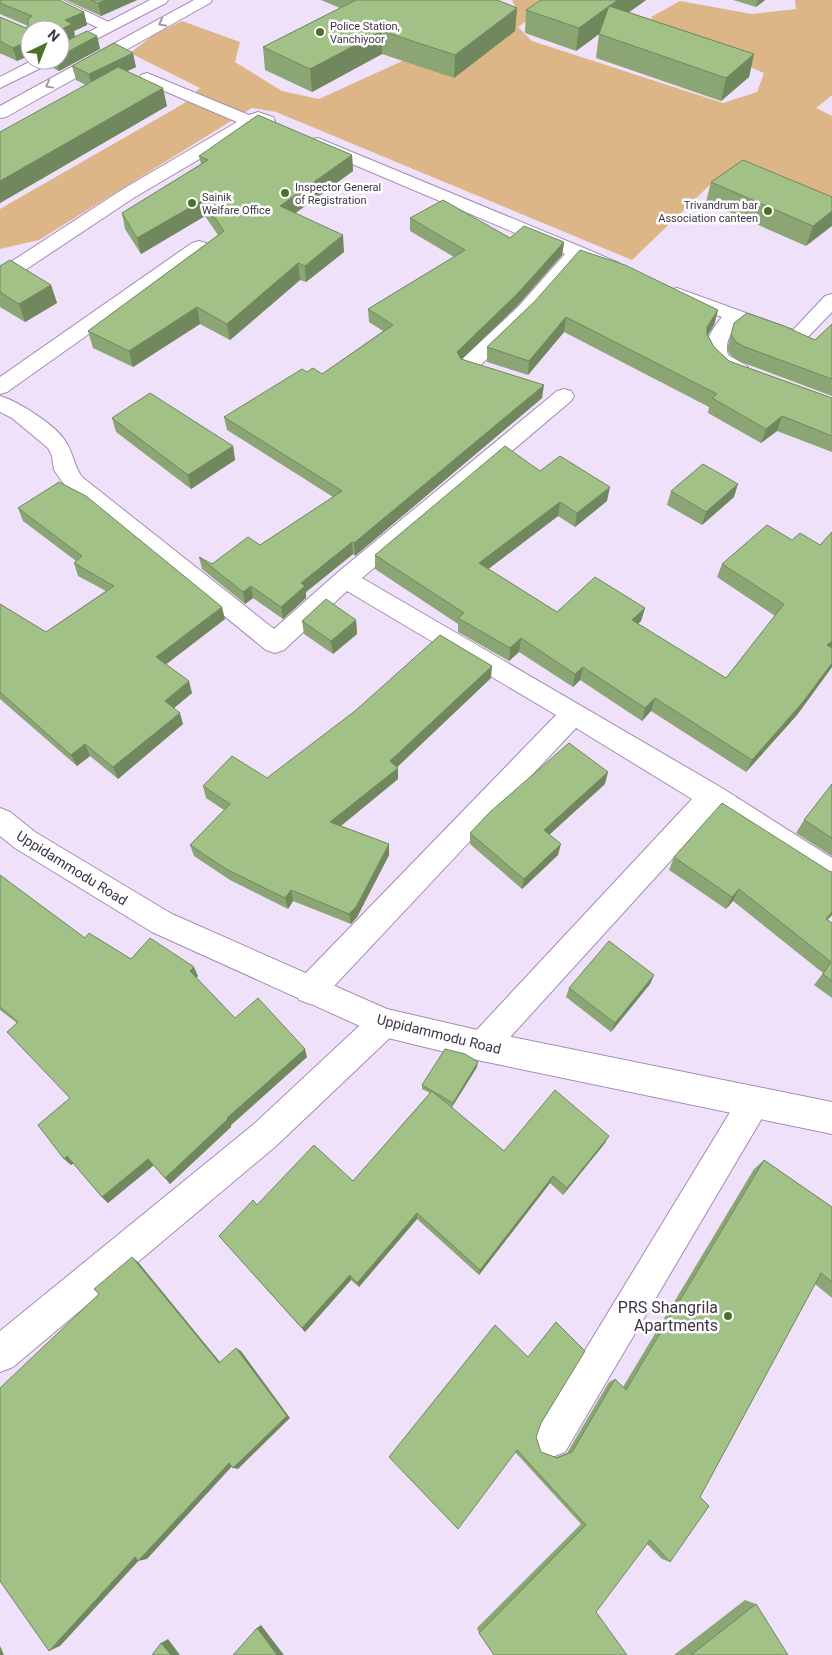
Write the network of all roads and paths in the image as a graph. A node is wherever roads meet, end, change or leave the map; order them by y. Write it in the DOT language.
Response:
graph roads {
  1 [pos="50,0"];
  2 [pos="161,0"];
  3 [pos="205,0"];
  4 [pos="108,27"];
  5 [pos="70,46"];
  6 [pos="25,70"];
  7 [pos="147,78"];
  8 [pos="0,83"];
  9 [pos="0,113"];
  10 [pos="250,122"];
  11 [pos="285,129"];
  12 [pos="303,136"];
  13 [pos="199,247"];
  14 [pos="577,252"];
  15 [pos="632,275"];
  16 [pos="0,278"];
  17 [pos="658,286"];
  18 [pos="832,300"];
  19 [pos="734,315"];
  20 [pos="485,371"];
  21 [pos="760,379"];
  22 [pos="0,387"];
  23 [pos="538,388"];
  24 [pos="0,403"];
  25 [pos="345,579"];
  26 [pos="574,713"];
  27 [pos="712,796"];
  28 [pos="0,808"];
  29 [pos="0,820"];
  30 [pos="25,840"];
  31 [pos="832,874"];
  32 [pos="310,990"];
  33 [pos="384,1023"];
  34 [pos="482,1046"];
  35 [pos="754,1102"];
  36 [pos="832,1118"];
  37 [pos="0,1354"];
  38 [pos="552,1440"];
  1 -- 4 [label="street"];
  2 -- 4 [label="street"];
  3 -- 9 [label="street, one-way"];
  4 -- 5 [label="street"];
  6 -- 8 [label="street"];
  7 -- 10 [label="street"];
  10 -- 11 [label="street"];
  10 -- 16 [label="street"];
  12 -- 14 [label="street"];
  13 -- 22 [label="street"];
  14 -- 15 [label="street"];
  14 -- 20 [label="street"];
  17 -- 19 [label="street"];
  18 -- 19 [label="street"];
  19 -- 21 [label="street"];
  23 -- 25 [label="street"];
  24 -- 25 [label="street"];
  25 -- 26 [label="street"];
  26 -- 27 [label="street"];
  26 -- 32 [label="street"];
  27 -- 31 [label="street"];
  27 -- 34 [label="street"];
  28 -- 30 [label="street"];
  29 -- 30 [label="street, Uppidammodu Road"];
  30 -- 32 [label="street, Uppidammodu Road"];
  32 -- 33 [label="street, Uppidammodu Road"];
  33 -- 34 [label="street, Uppidammodu Road"];
  33 -- 37 [label="street"];
  34 -- 35 [label="street, Uppidammodu Road"];
  35 -- 36 [label="street, Uppidammodu Road"];
  35 -- 38 [label="street"];
}
